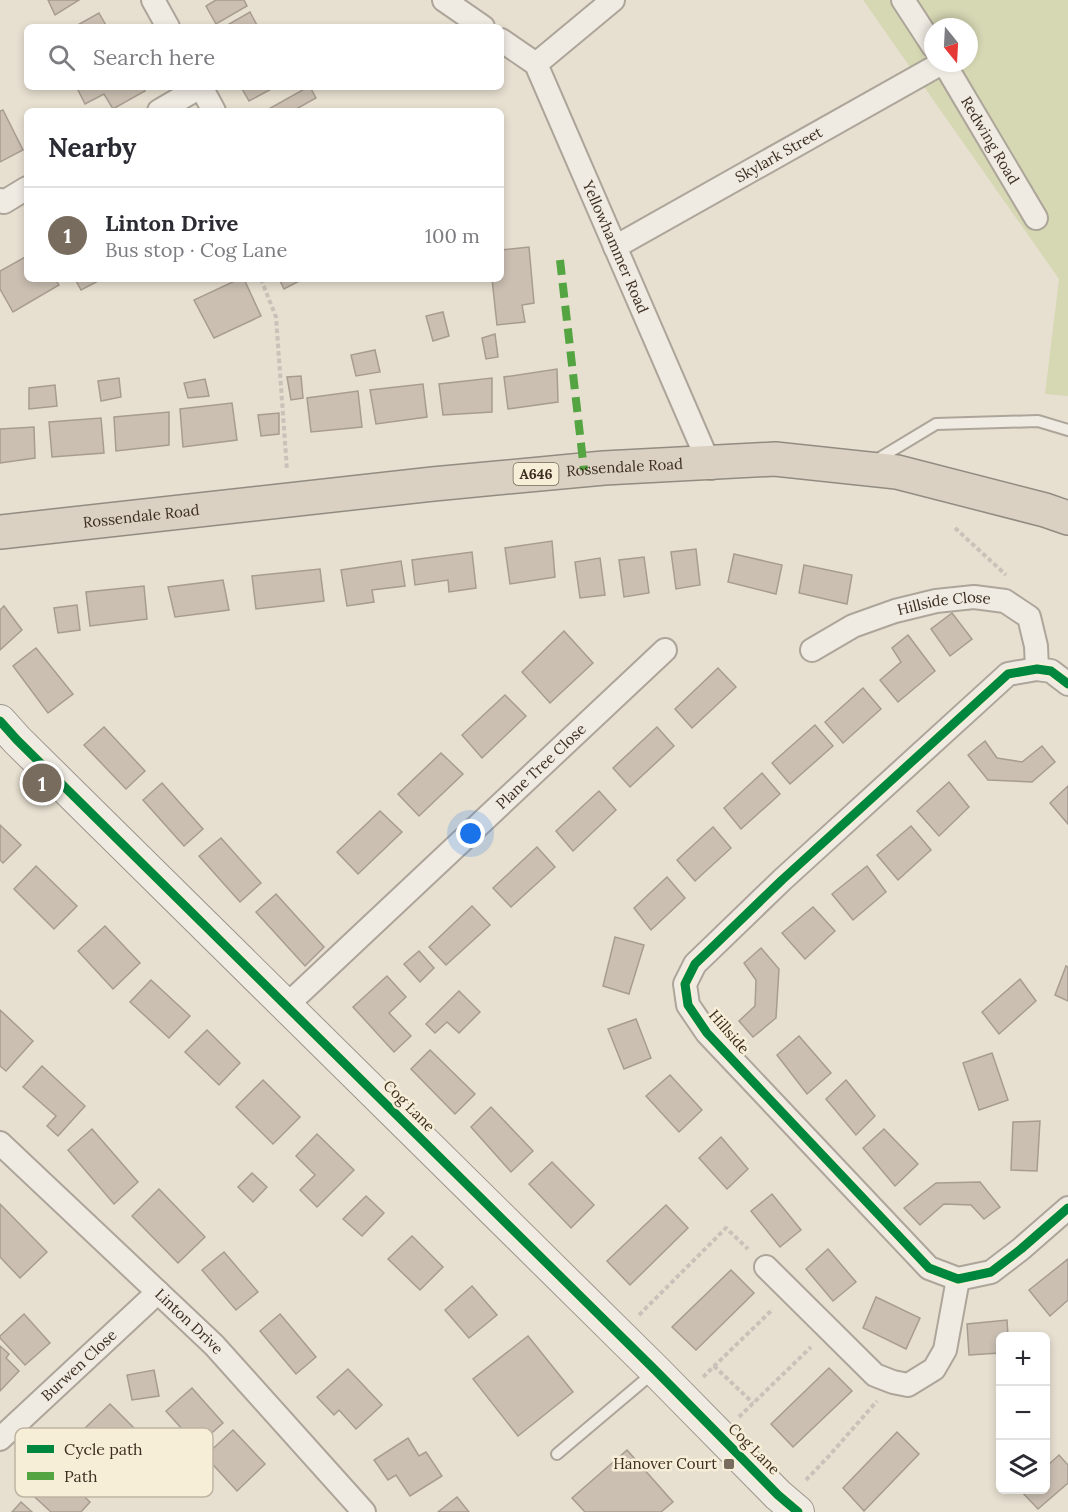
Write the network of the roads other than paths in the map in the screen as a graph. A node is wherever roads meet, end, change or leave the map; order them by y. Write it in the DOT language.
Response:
graph roads {
  1 [pos="153,0"];
  2 [pos="444,0"];
  3 [pos="613,0"];
  4 [pos="903,0"];
  5 [pos="166,24"];
  6 [pos="479,24"];
  7 [pos="924,32"];
  8 [pos="504,42"];
  9 [pos="536,64"];
  10 [pos="927,72"];
  11 [pos="948,72"];
  12 [pos="195,90"];
  13 [pos="202,90"];
  14 [pos="164,108"];
  15 [pos="212,108"];
  16 [pos="24,190"];
  17 [pos="0,200"];
  18 [pos="1036,218"];
  19 [pos="615,247"];
  20 [pos="1068,430"];
  21 [pos="710,465"];
  22 [pos="862,468"];
  23 [pos="1068,518"];
  24 [pos="0,532"];
  25 [pos="665,650"];
  26 [pos="812,650"];
  27 [pos="1037,669"];
  28 [pos="1068,684"];
  29 [pos="0,721"];
  30 [pos="286,1006"];
  31 [pos="0,1143"];
  32 [pos="1068,1208"];
  33 [pos="766,1267"];
  34 [pos="958,1279"];
  35 [pos="158,1292"];
  36 [pos="656,1371"];
  37 [pos="0,1439"];
  38 [pos="556,1454"];
  39 [pos="361,1511"];
  40 [pos="798,1512"];
  1 -- 5 [label="street"];
  2 -- 6 [label="street"];
  3 -- 9 [label="street"];
  4 -- 7 [label="street"];
  8 -- 9 [label="street"];
  9 -- 19 [label="street, Yellowhammer Road"];
  10 -- 19 [label="street, Skylark Street"];
  11 -- 18 [label="street, Redwing Road"];
  12 -- 14 [label="street"];
  13 -- 15 [label="street"];
  16 -- 17 [label="street"];
  19 -- 21 [label="street, Yellowhammer Road"];
  20 -- 22 [label="lane"];
  21 -- 22 [label="highway, Rossendale Road / A646"];
  21 -- 24 [label="highway, Rossendale Road / A646"];
  22 -- 23 [label="highway, Rossendale Road / A646"];
  25 -- 30 [label="street, Plane Tree Close"];
  26 -- 27 [label="street, Hillside Close"];
  27 -- 28 [label="street"];
  27 -- 34 [label="street, Hillside"];
  29 -- 30 [label="street, Cog Lane"];
  30 -- 36 [label="street, Cog Lane"];
  31 -- 35 [label="street, Linton Drive"];
  32 -- 34 [label="street"];
  33 -- 34 [label="street"];
  35 -- 37 [label="street, Burwen Close"];
  35 -- 39 [label="street, Linton Drive"];
  36 -- 38 [label="lane"];
  36 -- 40 [label="street, Cog Lane"];
}
